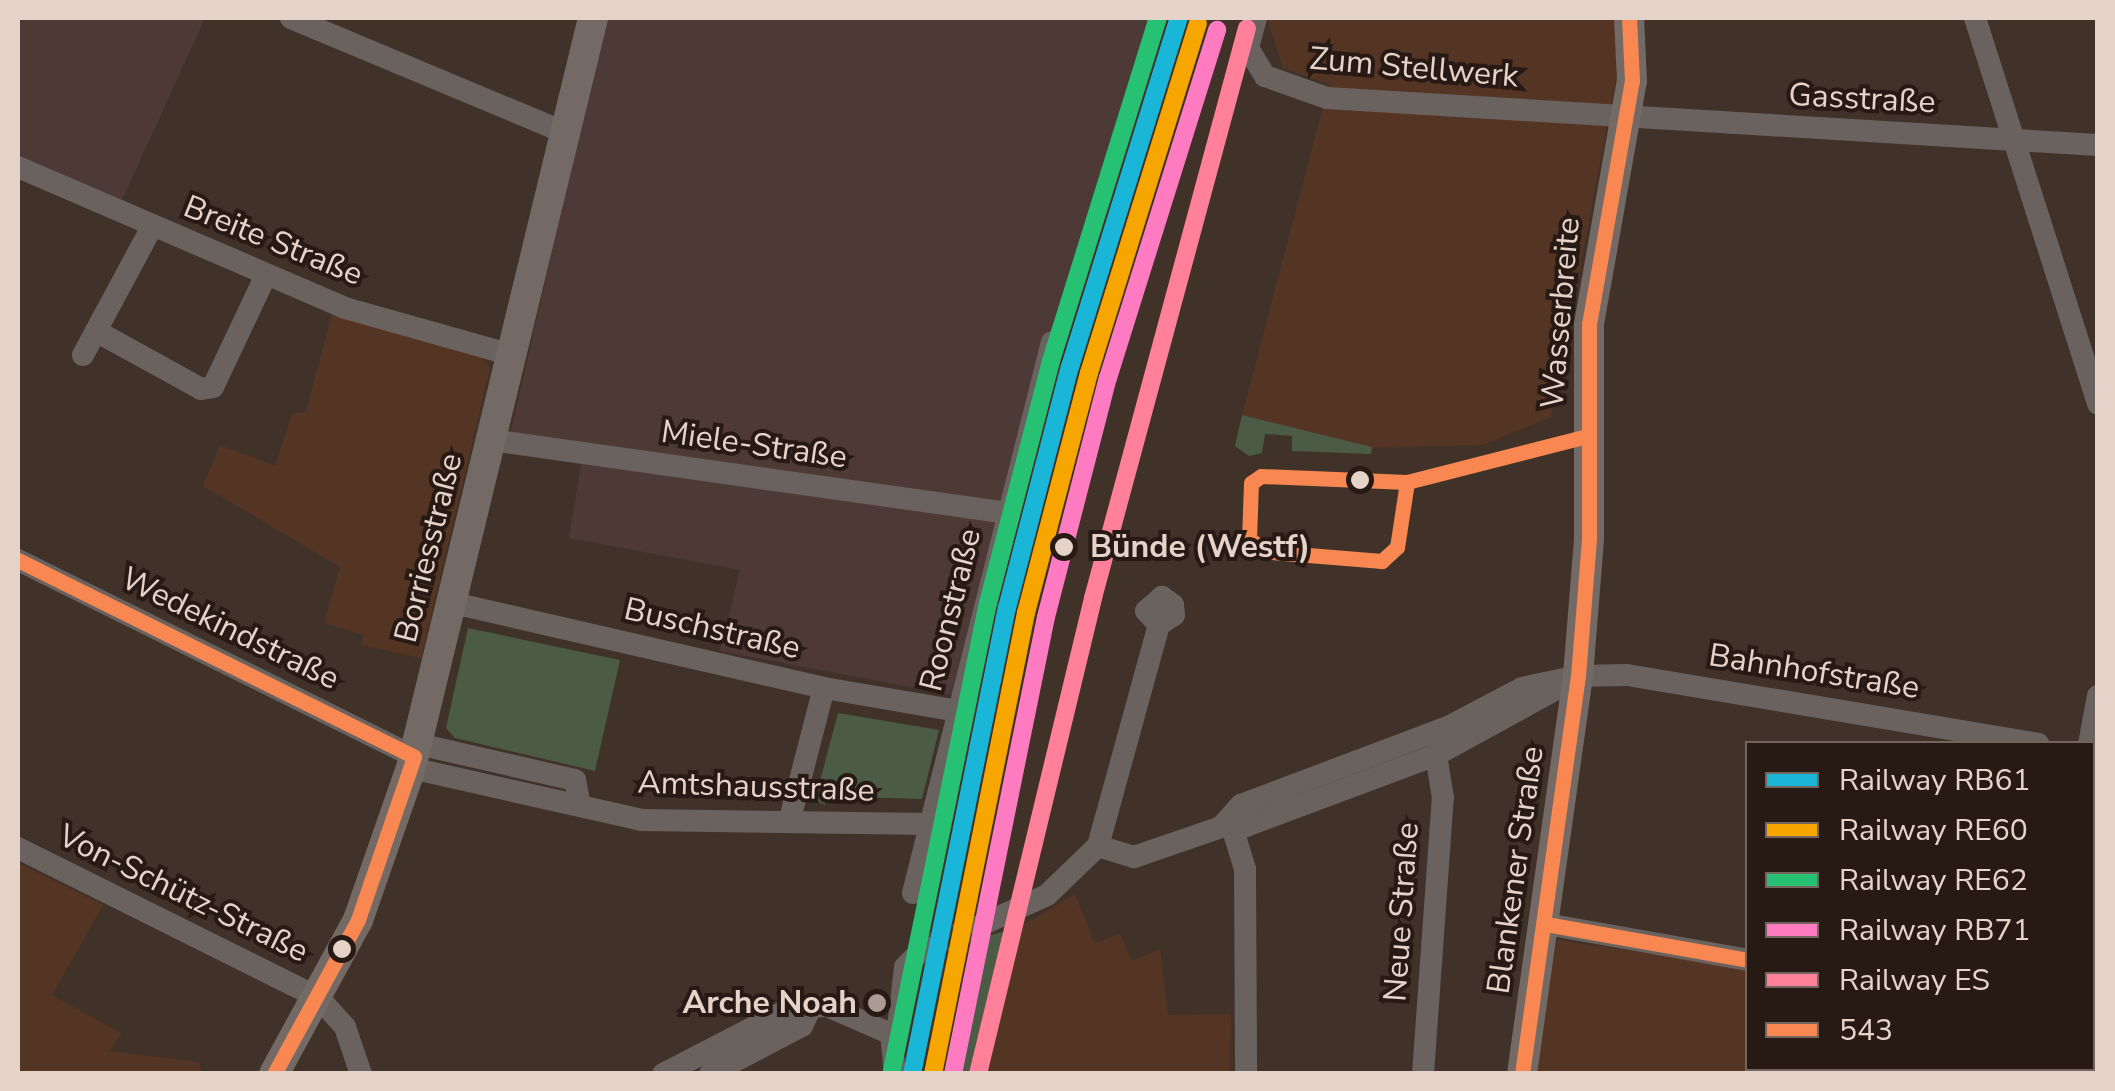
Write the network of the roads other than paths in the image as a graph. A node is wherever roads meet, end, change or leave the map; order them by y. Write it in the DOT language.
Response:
graph roads {
  1 [pos="291,18"];
  2 [pos="593,18"];
  3 [pos="1256,18"];
  4 [pos="1629,18"];
  5 [pos="1974,18"];
  6 [pos="1624,116"];
  7 [pos="566,133"];
  8 [pos="2013,140"];
  9 [pos="2098,144"];
  10 [pos="18,167"];
  11 [pos="152,227"];
  12 [pos="266,275"];
  13 [pos="96,331"];
  14 [pos="1052,342"];
  15 [pos="82,355"];
  16 [pos="512,355"];
  17 [pos="2098,404"];
  18 [pos="491,440"];
  19 [pos="1008,513"];
  20 [pos="18,560"];
  21 [pos="453,603"];
  22 [pos="1159,624"];
  23 [pos="1578,676"];
  24 [pos="824,688"];
  25 [pos="2098,696"];
  26 [pos="959,711"];
  27 [pos="1909,732"];
  28 [pos="2006,741"];
  29 [pos="2090,741"];
  30 [pos="414,756"];
  31 [pos="1436,756"];
  32 [pos="790,819"];
  33 [pos="1230,820"];
  34 [pos="930,824"];
  35 [pos="1098,846"];
  36 [pos="18,848"];
  37 [pos="913,893"];
  38 [pos="1546,924"];
  39 [pos="979,926"];
  40 [pos="925,947"];
  41 [pos="1745,959"];
  42 [pos="320,998"];
  43 [pos="809,1011"];
  44 [pos="891,1034"];
  45 [pos="274,1074"];
  46 [pos="361,1074"];
  47 [pos="663,1074"];
  48 [pos="710,1074"];
  49 [pos="895,1074"];
  50 [pos="1246,1074"];
  51 [pos="1422,1074"];
  52 [pos="1522,1074"];
  1 -- 7 [label="street"];
  2 -- 7 [label="main road, Borriesstraße"];
  3 -- 6 [label="street, Zum Stellwerk"];
  4 -- 6 [label="main road, Wasserbreite"];
  5 -- 8 [label="street"];
  6 -- 8 [label="street, Gasstraße"];
  6 -- 23 [label="main road, Wasserbreite"];
  7 -- 16 [label="main road, Borriesstraße"];
  8 -- 9 [label="street, Gasstraße"];
  8 -- 17 [label="street"];
  10 -- 11 [label="street, Breite Straße"];
  11 -- 12 [label="street, Breite Straße"];
  11 -- 13 [label="street"];
  12 -- 13 [label="street"];
  12 -- 16 [label="street, Breite Straße"];
  13 -- 15 [label="street"];
  14 -- 19 [label="street, Roonstraße"];
  16 -- 18 [label="main road, Borriesstraße"];
  18 -- 19 [label="street, Miele-Straße"];
  18 -- 21 [label="main road, Borriesstraße"];
  19 -- 26 [label="street, Roonstraße"];
  20 -- 30 [label="street, Wedekindstraße"];
  21 -- 24 [label="street, Buschstraße"];
  21 -- 30 [label="main road, Borriesstraße"];
  22 -- 35 [label="street"];
  23 -- 27 [label="street, Bahnhofstraße"];
  23 -- 31 [label="street, Bahnhofstraße"];
  23 -- 33 [label="street, Bahnhofstraße"];
  23 -- 38 [label="main road, Blankener Straße"];
  24 -- 26 [label="street, Buschstraße"];
  24 -- 32 [label="street"];
  25 -- 29 [label="street"];
  26 -- 34 [label="street, Roonstraße"];
  27 -- 28 [label="street, Bahnhofstraße"];
  30 -- 32 [label="street, Amtshausstraße"];
  30 -- 42 [label="main road, Borriesstraße"];
  31 -- 33 [label="street, Bahnhofstraße"];
  31 -- 51 [label="street, Neue Straße"];
  32 -- 34 [label="street, Amtshausstraße"];
  33 -- 35 [label="street, Bahnhofstraße"];
  33 -- 50 [label="street"];
  34 -- 37 [label="street, Roonstraße"];
  35 -- 39 [label="street"];
  36 -- 42 [label="street, Von-Schütz-Straße"];
  38 -- 41 [label="street"];
  38 -- 52 [label="main road, Blankener Straße"];
  40 -- 44 [label="street"];
  42 -- 45 [label="main road, Borriesstraße"];
  42 -- 46 [label="street"];
  43 -- 44 [label="street"];
  43 -- 47 [label="street"];
  43 -- 48 [label="street"];
  44 -- 49 [label="street"];
}
